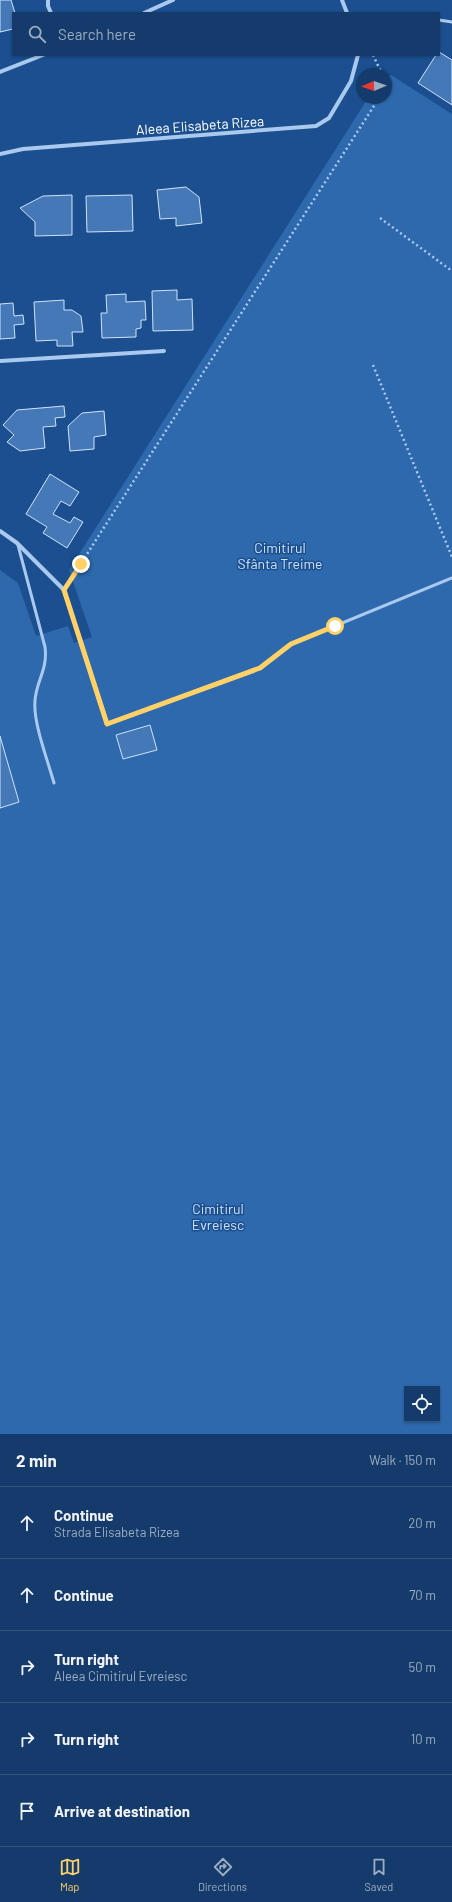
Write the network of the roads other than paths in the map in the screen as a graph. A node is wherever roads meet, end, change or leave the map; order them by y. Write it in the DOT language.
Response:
graph roads {
  1 [pos="48,0"];
  2 [pos="173,0"];
  3 [pos="342,0"];
  4 [pos="51,12"];
  5 [pos="146,12"];
  6 [pos="347,12"];
  7 [pos="440,20"];
  8 [pos="452,22"];
  9 [pos="40,56"];
  10 [pos="358,56"];
  11 [pos="0,72"];
  12 [pos="0,154"];
  13 [pos="164,351"];
  14 [pos="0,362"];
  15 [pos="0,530"];
  16 [pos="17,543"];
  17 [pos="452,578"];
  18 [pos="107,724"];
  19 [pos="54,783"];
  1 -- 4 [label="street"];
  2 -- 5 [label="street"];
  3 -- 6 [label="street"];
  7 -- 8 [label="lane"];
  9 -- 11 [label="street"];
  10 -- 12 [label="street, Aleea Elisabeta Rizea"];
  13 -- 14 [label="street"];
  15 -- 16 [label="street"];
  16 -- 18 [label="street"];
  16 -- 19 [label="lane"];
  17 -- 18 [label="lane"];
}
